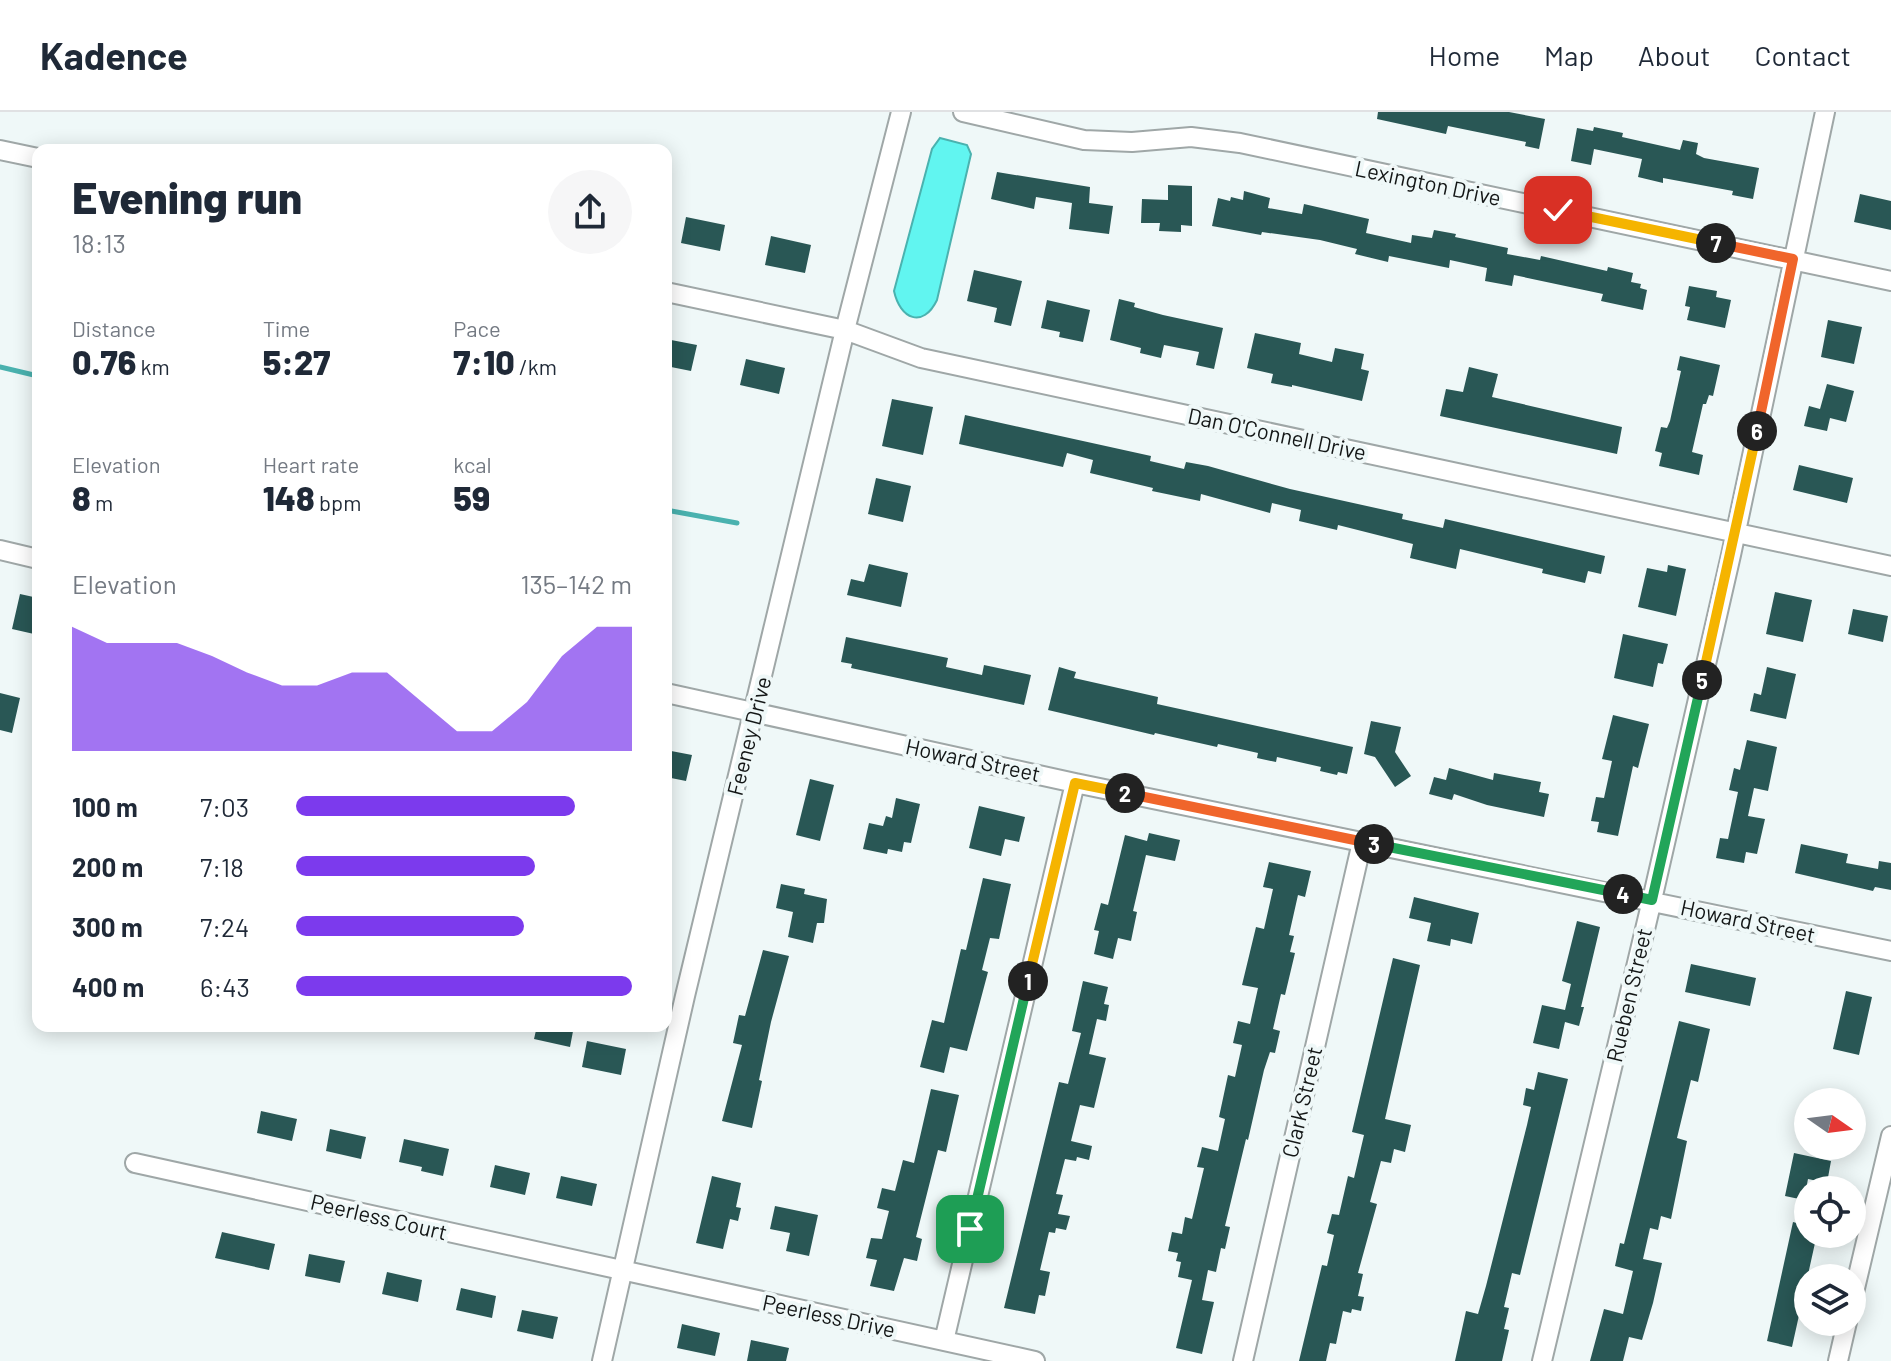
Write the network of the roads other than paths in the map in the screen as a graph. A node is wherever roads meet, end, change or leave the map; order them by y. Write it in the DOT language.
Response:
graph roads {
  1 [pos="901,112"];
  2 [pos="963,112"];
  3 [pos="1825,112"];
  4 [pos="0,150"];
  5 [pos="32,157"];
  6 [pos="1793,259"];
  7 [pos="1891,281"];
  8 [pos="672,293"];
  9 [pos="845,330"];
  10 [pos="1736,531"];
  11 [pos="0,550"];
  12 [pos="32,558"];
  13 [pos="1891,566"];
  14 [pos="672,694"];
  15 [pos="755,712"];
  16 [pos="1075,783"];
  17 [pos="1362,842"];
  18 [pos="1652,900"];
  19 [pos="1891,951"];
  20 [pos="672,993"];
  21 [pos="685,996"];
  22 [pos="1891,1136"];
  23 [pos="135,1163"];
  24 [pos="1861,1264"];
  25 [pos="622,1272"];
  26 [pos="1844,1336"];
  27 [pos="944,1341"];
  28 [pos="602,1361"];
  29 [pos="1035,1361"];
  30 [pos="1243,1361"];
  31 [pos="1542,1361"];
  32 [pos="1838,1361"];
  1 -- 9 [label="street, Feeney Drive"];
  2 -- 6 [label="street, Lexington Drive"];
  3 -- 6 [label="street, Rueben Street"];
  4 -- 5 [label="street"];
  6 -- 7 [label="street, Lexington Drive"];
  6 -- 10 [label="street, Rueben Street"];
  8 -- 9 [label="street, Dan O'Connell Drive"];
  9 -- 10 [label="street, Dan O'Connell Drive"];
  9 -- 15 [label="street, Feeney Drive"];
  10 -- 13 [label="street, Dan O'Connell Drive"];
  10 -- 18 [label="street, Rueben Street"];
  11 -- 12 [label="street"];
  14 -- 15 [label="street, Howard Street"];
  15 -- 16 [label="street, Howard Street"];
  15 -- 21 [label="street, Feeney Drive"];
  16 -- 17 [label="street, Howard Street"];
  16 -- 27 [label="street"];
  17 -- 18 [label="street, Howard Street"];
  17 -- 30 [label="street, Clark Street"];
  18 -- 19 [label="street, Howard Street"];
  18 -- 31 [label="street, Rueben Street"];
  20 -- 21 [label="street"];
  21 -- 25 [label="street, Feeney Drive"];
  22 -- 24 [label="street"];
  23 -- 25 [label="street, Peerless Court"];
  25 -- 27 [label="street, Peerless Drive"];
  25 -- 28 [label="street, Feeney Drive"];
  26 -- 32 [label="street"];
  27 -- 29 [label="street, Peerless Drive"];
}
